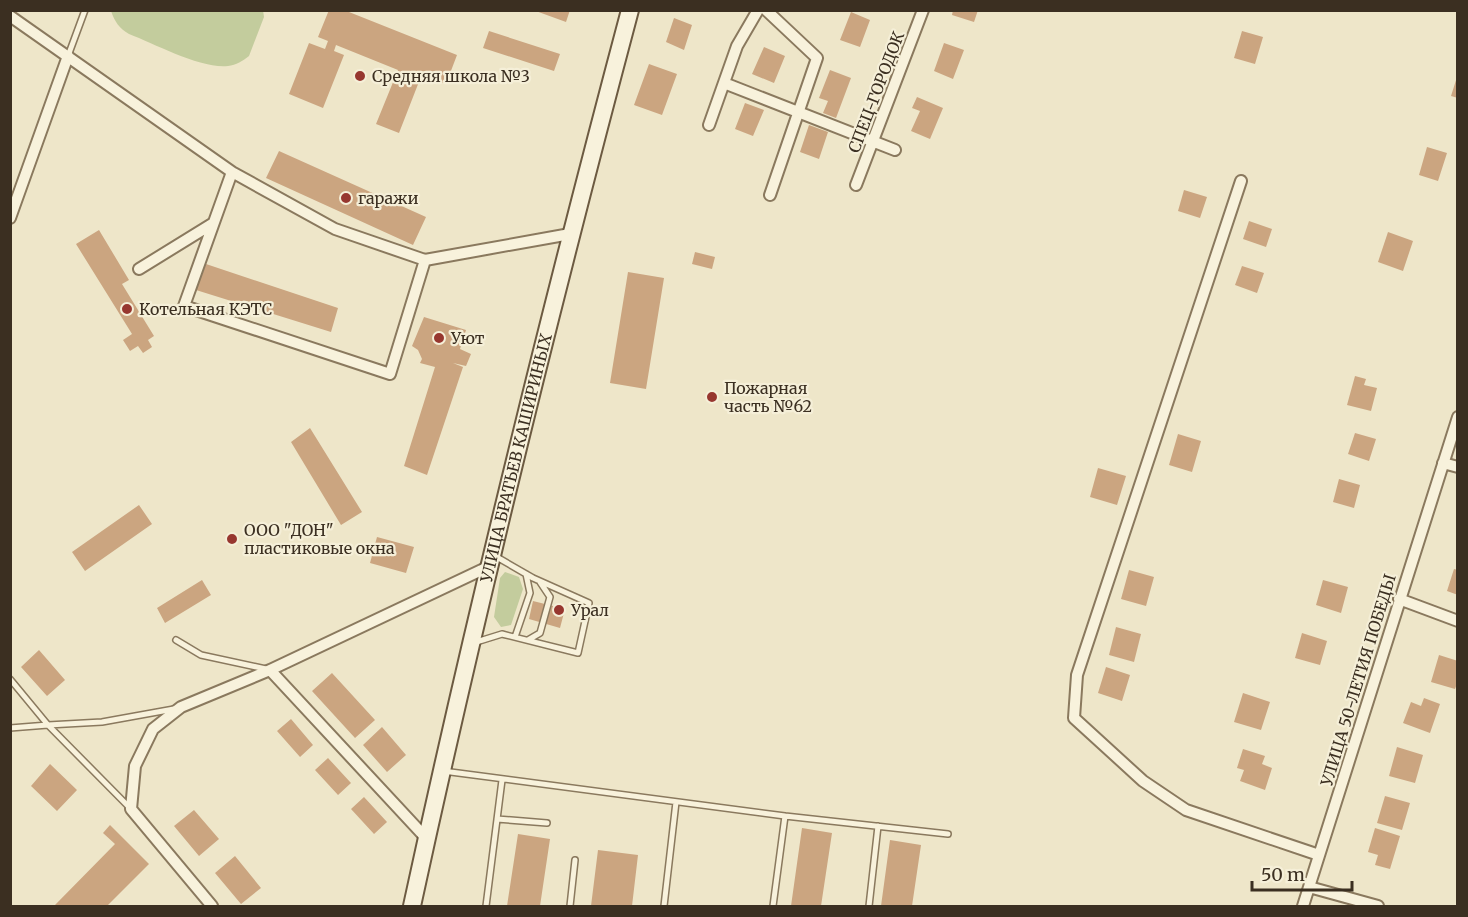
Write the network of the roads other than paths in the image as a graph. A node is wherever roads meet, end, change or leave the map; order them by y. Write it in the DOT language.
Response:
graph roads {
  1 [pos="86,10"];
  2 [pos="630,10"];
  3 [pos="759,10"];
  4 [pos="766,10"];
  5 [pos="923,10"];
  6 [pos="10,16"];
  7 [pos="68,56"];
  8 [pos="724,83"];
  9 [pos="798,113"];
  10 [pos="709,125"];
  11 [pos="872,143"];
  12 [pos="895,150"];
  13 [pos="232,172"];
  14 [pos="1241,181"];
  15 [pos="856,185"];
  16 [pos="770,195"];
  17 [pos="10,218"];
  18 [pos="212,224"];
  19 [pos="570,234"];
  20 [pos="425,260"];
  21 [pos="139,269"];
  22 [pos="1458,417"];
  23 [pos="1443,463"];
  24 [pos="1458,467"];
  25 [pos="491,560"];
  26 [pos="526,574"];
  27 [pos="539,581"];
  28 [pos="1399,599"];
  29 [pos="1458,621"];
  30 [pos="515,637"];
  31 [pos="176,640"];
  32 [pos="528,640"];
  33 [pos="472,643"];
  34 [pos="270,670"];
  35 [pos="10,679"];
  36 [pos="181,707"];
  37 [pos="48,725"];
  38 [pos="10,728"];
  39 [pos="442,771"];
  40 [pos="502,780"];
  41 [pos="676,802"];
  42 [pos="131,809"];
  43 [pos="785,816"];
  44 [pos="497,819"];
  45 [pos="547,823"];
  46 [pos="879,826"];
  47 [pos="948,834"];
  48 [pos="427,838"];
  49 [pos="1319,855"];
  50 [pos="575,860"];
  51 [pos="1309,888"];
  52 [pos="212,906"];
  53 [pos="412,906"];
  54 [pos="486,906"];
  55 [pos="570,906"];
  56 [pos="664,906"];
  57 [pos="773,906"];
  58 [pos="869,906"];
  59 [pos="1303,906"];
  60 [pos="1378,906"];
  1 -- 7 [label="lane"];
  2 -- 19 [label="main road, УЛИЦА БРАТЬЕВ КАШИРИНЫХ"];
  3 -- 8 [label="street"];
  4 -- 9 [label="street"];
  5 -- 11 [label="street, СПЕЦ-ГОРОДОК"];
  6 -- 7 [label="street"];
  7 -- 13 [label="street"];
  7 -- 17 [label="street"];
  8 -- 9 [label="street"];
  8 -- 10 [label="street"];
  9 -- 11 [label="street"];
  9 -- 16 [label="street"];
  11 -- 12 [label="street"];
  11 -- 15 [label="street, СПЕЦ-ГОРОДОК"];
  13 -- 18 [label="street"];
  13 -- 20 [label="street"];
  14 -- 49 [label="street"];
  18 -- 20 [label="street"];
  18 -- 21 [label="street"];
  19 -- 20 [label="street"];
  19 -- 25 [label="main road, УЛИЦА БРАТЬЕВ КАШИРИНЫХ"];
  22 -- 23 [label="street, УЛИЦА 50-ЛЕТИЯ ПОБЕДЫ"];
  23 -- 24 [label="street"];
  23 -- 28 [label="street, УЛИЦА 50-ЛЕТИЯ ПОБЕДЫ"];
  25 -- 26 [label="lane"];
  25 -- 33 [label="main road, УЛИЦА БРАТЬЕВ КАШИРИНЫХ"];
  25 -- 34 [label="street"];
  26 -- 27 [label="lane"];
  26 -- 30 [label="lane"];
  27 -- 32 [label="lane"];
  27 -- 32 [label="lane"];
  28 -- 29 [label="street"];
  28 -- 49 [label="street, УЛИЦА 50-ЛЕТИЯ ПОБЕДЫ"];
  30 -- 32 [label="lane"];
  30 -- 33 [label="lane"];
  31 -- 34 [label="lane"];
  33 -- 39 [label="main road, УЛИЦА БРАТЬЕВ КАШИРИНЫХ"];
  34 -- 36 [label="street"];
  34 -- 48 [label="street"];
  35 -- 37 [label="lane"];
  36 -- 37 [label="lane"];
  36 -- 42 [label="street"];
  37 -- 38 [label="lane"];
  37 -- 42 [label="lane"];
  39 -- 40 [label="lane"];
  39 -- 48 [label="main road, УЛИЦА БРАТЬЕВ КАШИРИНЫХ"];
  40 -- 41 [label="lane"];
  40 -- 44 [label="lane"];
  41 -- 43 [label="lane"];
  41 -- 56 [label="lane"];
  42 -- 52 [label="street"];
  43 -- 46 [label="lane"];
  43 -- 57 [label="lane"];
  44 -- 45 [label="lane"];
  44 -- 54 [label="lane"];
  46 -- 47 [label="lane"];
  46 -- 58 [label="lane"];
  48 -- 53 [label="main road, УЛИЦА БРАТЬЕВ КАШИРИНЫХ"];
  49 -- 51 [label="street, УЛИЦА 50-ЛЕТИЯ ПОБЕДЫ"];
  50 -- 55 [label="lane"];
  51 -- 59 [label="street, УЛИЦА 50-ЛЕТИЯ ПОБЕДЫ"];
  51 -- 60 [label="street"];
}
